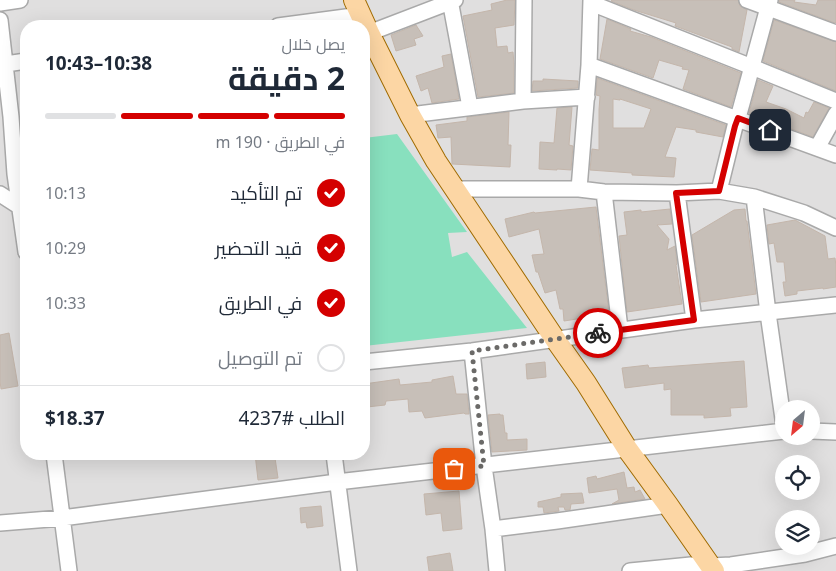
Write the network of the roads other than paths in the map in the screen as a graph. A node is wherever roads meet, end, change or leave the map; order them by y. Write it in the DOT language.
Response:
graph roads {
  1 [pos="20,0"];
  2 [pos="452,0"];
  3 [pos="524,0"];
  4 [pos="747,0"];
  5 [pos="591,2"];
  6 [pos="0,3"];
  7 [pos="769,4"];
  8 [pos="361,16"];
  9 [pos="0,20"];
  10 [pos="328,20"];
  11 [pos="836,33"];
  12 [pos="370,34"];
  13 [pos="20,62"];
  14 [pos="6,64"];
  15 [pos="589,65"];
  16 [pos="752,67"];
  17 [pos="587,97"];
  18 [pos="523,101"];
  19 [pos="836,101"];
  20 [pos="470,107"];
  21 [pos="836,114"];
  22 [pos="410,115"];
  23 [pos="19,116"];
  24 [pos="738,118"];
  25 [pos="20,144"];
  26 [pos="817,148"];
  27 [pos="836,155"];
  28 [pos="456,189"];
  29 [pos="579,189"];
  30 [pos="719,191"];
  31 [pos="604,192"];
  32 [pos="676,193"];
  33 [pos="0,194"];
  34 [pos="754,198"];
  35 [pos="20,207"];
  36 [pos="836,228"];
  37 [pos="836,305"];
  38 [pos="768,313"];
  39 [pos="694,320"];
  40 [pos="620,329"];
  41 [pos="555,339"];
  42 [pos="472,351"];
  43 [pos="370,361"];
  44 [pos="780,400"];
  45 [pos="820,431"];
  46 [pos="775,432"];
  47 [pos="836,432"];
  48 [pos="628,450"];
  49 [pos="55,460"];
  50 [pos="335,460"];
  51 [pos="484,466"];
  52 [pos="337,482"];
  53 [pos="668,505"];
  54 [pos="62,518"];
  55 [pos="0,523"];
  56 [pos="493,529"];
  57 [pos="836,546"];
  58 [pos="712,569"];
  59 [pos="69,571"];
  60 [pos="349,571"];
  61 [pos="497,571"];
  62 [pos="630,571"];
  1 -- 6 [label="street"];
  2 -- 8 [label="street"];
  2 -- 20 [label="street"];
  3 -- 18 [label="street"];
  4 -- 7 [label="street"];
  5 -- 15 [label="street"];
  5 -- 16 [label="street"];
  7 -- 11 [label="street"];
  7 -- 16 [label="street"];
  8 -- 10 [label="street"];
  9 -- 14 [label="street"];
  12 -- 22 [label="main road"];
  13 -- 14 [label="street"];
  14 -- 23 [label="street"];
  15 -- 17 [label="street"];
  15 -- 24 [label="street"];
  16 -- 19 [label="street"];
  16 -- 24 [label="street"];
  17 -- 18 [label="street"];
  17 -- 29 [label="street"];
  18 -- 20 [label="street"];
  20 -- 22 [label="street"];
  21 -- 26 [label="street"];
  22 -- 28 [label="main road"];
  23 -- 25 [label="street"];
  24 -- 26 [label="street"];
  24 -- 30 [label="street"];
  26 -- 27 [label="street"];
  28 -- 29 [label="street"];
  28 -- 41 [label="main road"];
  29 -- 31 [label="street"];
  30 -- 32 [label="street"];
  30 -- 34 [label="street"];
  31 -- 32 [label="street"];
  31 -- 40 [label="street"];
  32 -- 39 [label="street"];
  33 -- 35 [label="street"];
  34 -- 36 [label="street"];
  34 -- 38 [label="street"];
  37 -- 38 [label="street"];
  38 -- 39 [label="street"];
  38 -- 44 [label="street"];
  39 -- 40 [label="street"];
  40 -- 41 [label="street"];
  41 -- 42 [label="street"];
  41 -- 48 [label="main road"];
  42 -- 43 [label="street"];
  42 -- 51 [label="street"];
  45 -- 47 [label="street"];
  46 -- 48 [label="street"];
  48 -- 51 [label="street"];
  48 -- 53 [label="main road"];
  49 -- 54 [label="street"];
  50 -- 52 [label="street"];
  51 -- 52 [label="street"];
  51 -- 56 [label="street"];
  52 -- 54 [label="street"];
  52 -- 60 [label="street"];
  53 -- 56 [label="street"];
  53 -- 58 [label="main road"];
  54 -- 55 [label="street"];
  54 -- 59 [label="street"];
  56 -- 61 [label="street"];
  57 -- 58 [label="street"];
  58 -- 62 [label="street"];
}
